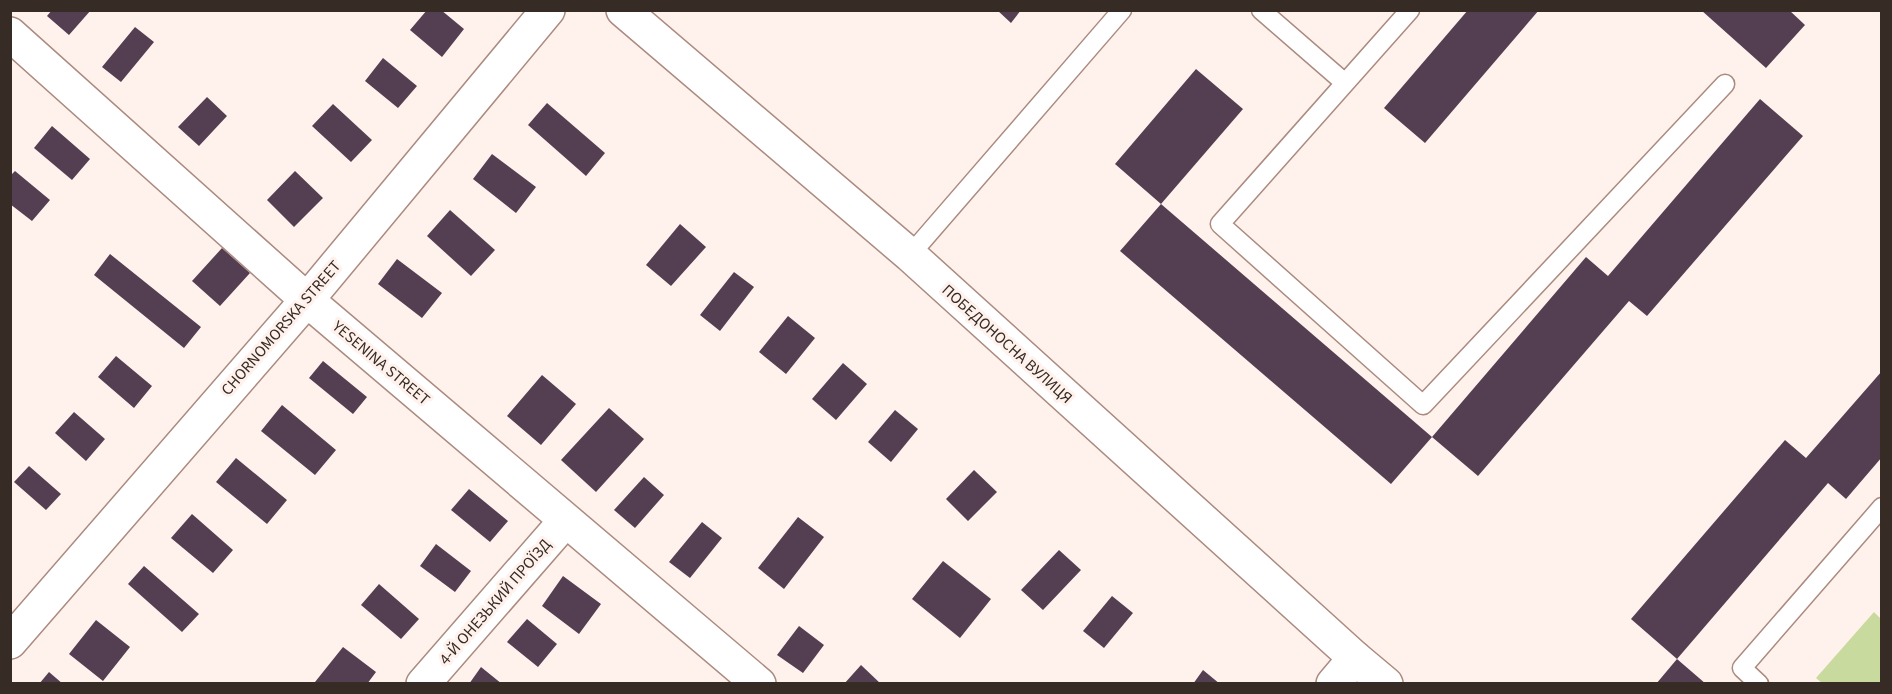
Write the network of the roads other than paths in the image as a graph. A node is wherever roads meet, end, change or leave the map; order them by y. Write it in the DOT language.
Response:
graph roads {
  1 [pos="548,10"];
  2 [pos="623,10"];
  3 [pos="1122,10"];
  4 [pos="1261,10"];
  5 [pos="1410,10"];
  6 [pos="14,44"];
  7 [pos="1345,83"];
  8 [pos="1725,84"];
  9 [pos="910,255"];
  10 [pos="307,300"];
  11 [pos="1881,507"];
  12 [pos="566,520"];
  13 [pos="10,642"];
  14 [pos="1355,658"];
  15 [pos="423,684"];
  16 [pos="759,684"];
  17 [pos="1333,684"];
  18 [pos="1386,684"];
  19 [pos="1759,684"];
  1 -- 10 [label="street, CHORNOMORSKA STREET"];
  2 -- 9 [label="street, ПОБЕДОНОСНА ВУЛИЦЯ"];
  3 -- 9 [label="lane"];
  4 -- 7 [label="lane"];
  5 -- 7 [label="lane"];
  6 -- 10 [label="street, YESENINA STREET"];
  7 -- 8 [label="lane"];
  9 -- 14 [label="street, ПОБЕДОНОСНА ВУЛИЦЯ"];
  10 -- 12 [label="street, YESENINA STREET"];
  10 -- 13 [label="street, CHORNOMORSKA STREET"];
  11 -- 19 [label="lane"];
  12 -- 15 [label="street, 4-Й ОНЕЗЬКИЙ ПРОЇЗД"];
  12 -- 16 [label="street, YESENINA STREET"];
  14 -- 17 [label="street"];
  14 -- 18 [label="street, ПОБЕДОНОСНА ВУЛИЦЯ"];
}
